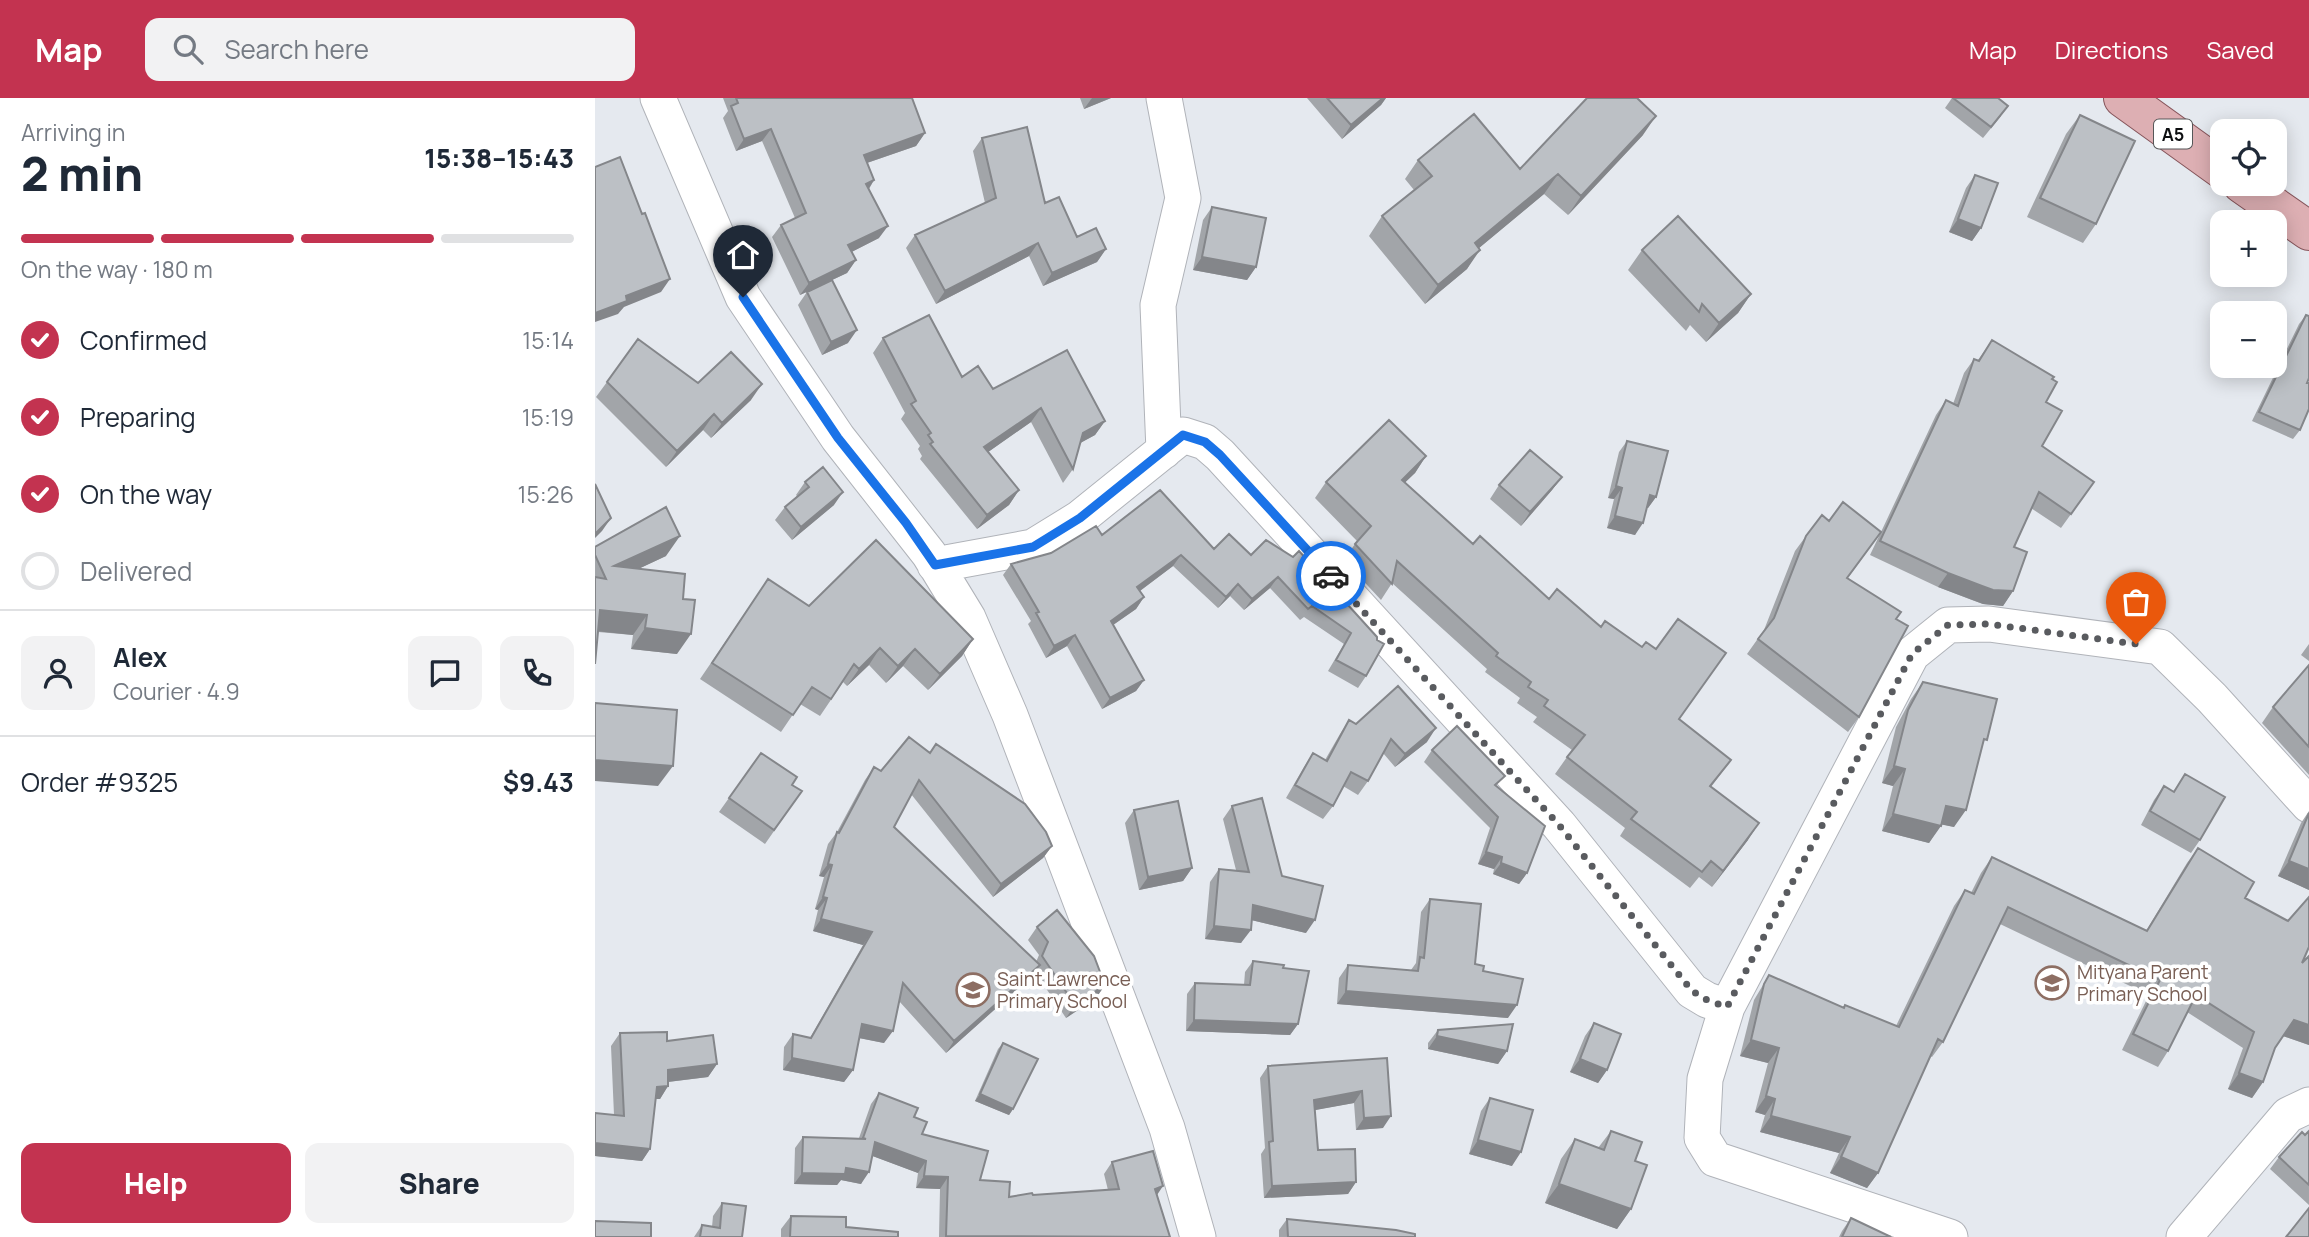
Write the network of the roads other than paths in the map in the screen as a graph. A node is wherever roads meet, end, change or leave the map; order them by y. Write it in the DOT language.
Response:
graph roads {
  1 [pos="658,98"];
  2 [pos="1164,98"];
  3 [pos="2123,98"];
  4 [pos="2210,161"];
  5 [pos="2259,196"];
  6 [pos="2309,231"];
  7 [pos="1164,450"];
  8 [pos="935,565"];
  9 [pos="2309,805"];
  10 [pos="1727,1007"];
  11 [pos="2309,1105"];
  12 [pos="1198,1237"];
  13 [pos="1951,1237"];
  14 [pos="2185,1237"];
  1 -- 8 [label="street"];
  2 -- 7 [label="street"];
  3 -- 4 [label="main road, A5"];
  5 -- 6 [label="main road"];
  7 -- 8 [label="street"];
  7 -- 10 [label="street"];
  8 -- 12 [label="street"];
  9 -- 10 [label="street"];
  10 -- 13 [label="street"];
  11 -- 14 [label="street"];
}
